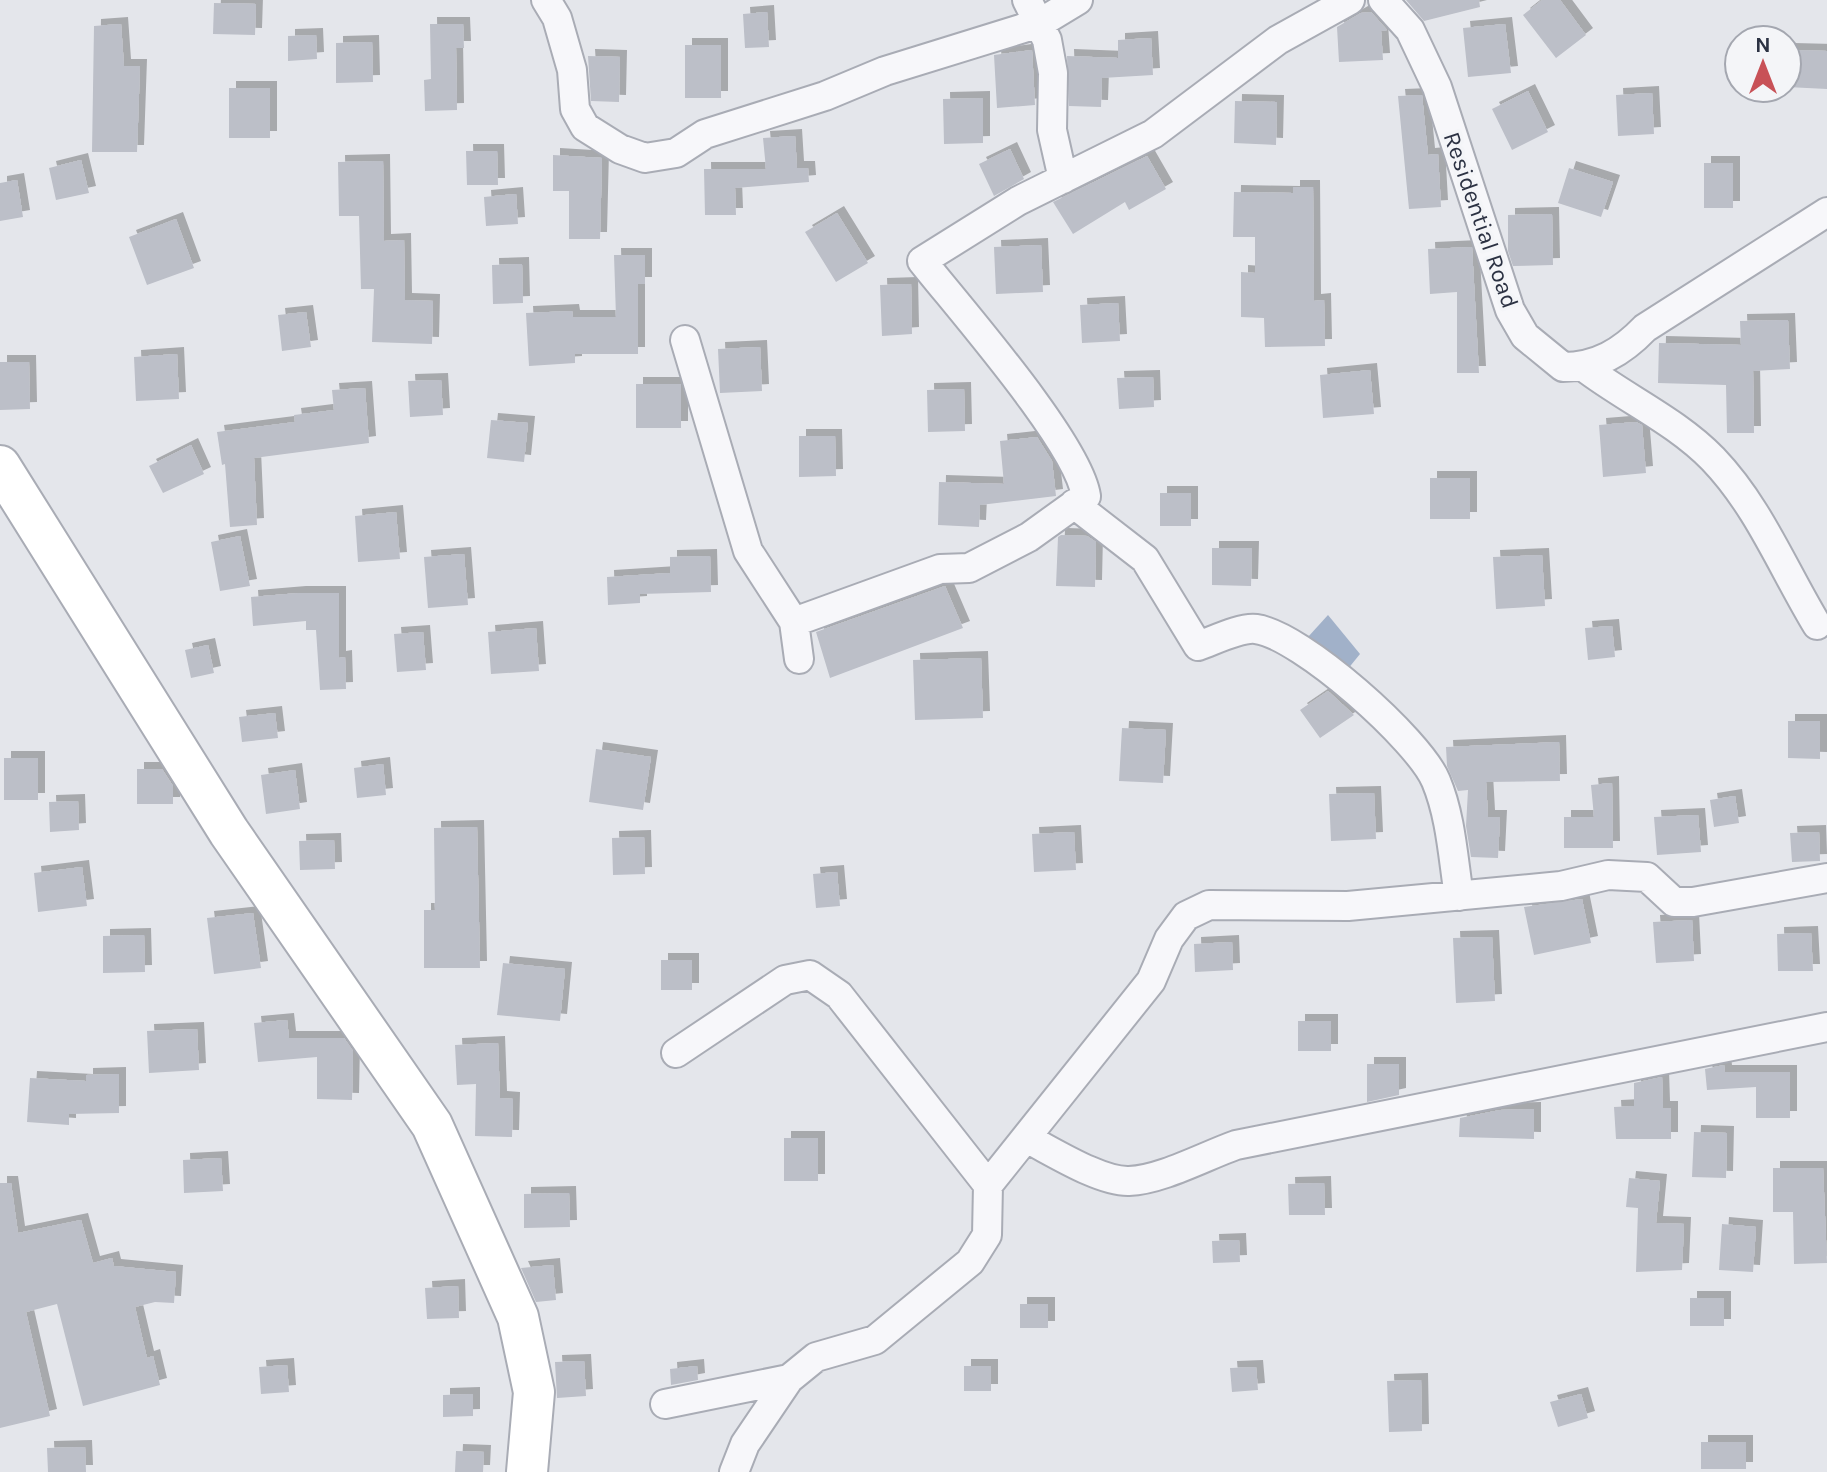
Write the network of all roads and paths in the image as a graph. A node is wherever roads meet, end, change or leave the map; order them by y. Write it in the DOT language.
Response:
graph roads {
  1 [pos="546,0"];
  2 [pos="1078,0"];
  3 [pos="1350,0"];
  4 [pos="1383,0"];
  5 [pos="1033,11"];
  6 [pos="1063,179"];
  7 [pos="1827,212"];
  8 [pos="685,340"];
  9 [pos="1566,375"];
  10 [pos="0,466"];
  11 [pos="1074,504"];
  12 [pos="794,622"];
  13 [pos="1817,625"];
  14 [pos="799,659"];
  15 [pos="1827,878"];
  16 [pos="1459,896"];
  17 [pos="1827,1027"];
  18 [pos="676,1053"];
  19 [pos="1026,1138"];
  20 [pos="988,1185"];
  21 [pos="789,1379"];
  22 [pos="665,1404"];
  23 [pos="527,1472"];
  24 [pos="734,1472"];
  1 -- 5 [label="street"];
  2 -- 5 [label="street"];
  3 -- 6 [label="street"];
  4 -- 9 [label="street, Residential Road"];
  5 -- 6 [label="street"];
  6 -- 11 [label="street"];
  7 -- 9 [label="street"];
  8 -- 12 [label="street"];
  9 -- 13 [label="street, Residential Road"];
  10 -- 23 [label="main road"];
  11 -- 12 [label="street"];
  11 -- 16 [label="street"];
  12 -- 14 [label="street"];
  15 -- 16 [label="street"];
  16 -- 19 [label="street"];
  17 -- 19 [label="street"];
  18 -- 20 [label="street"];
  19 -- 20 [label="street"];
  20 -- 21 [label="street"];
  21 -- 22 [label="street"];
  21 -- 24 [label="street"];
}
